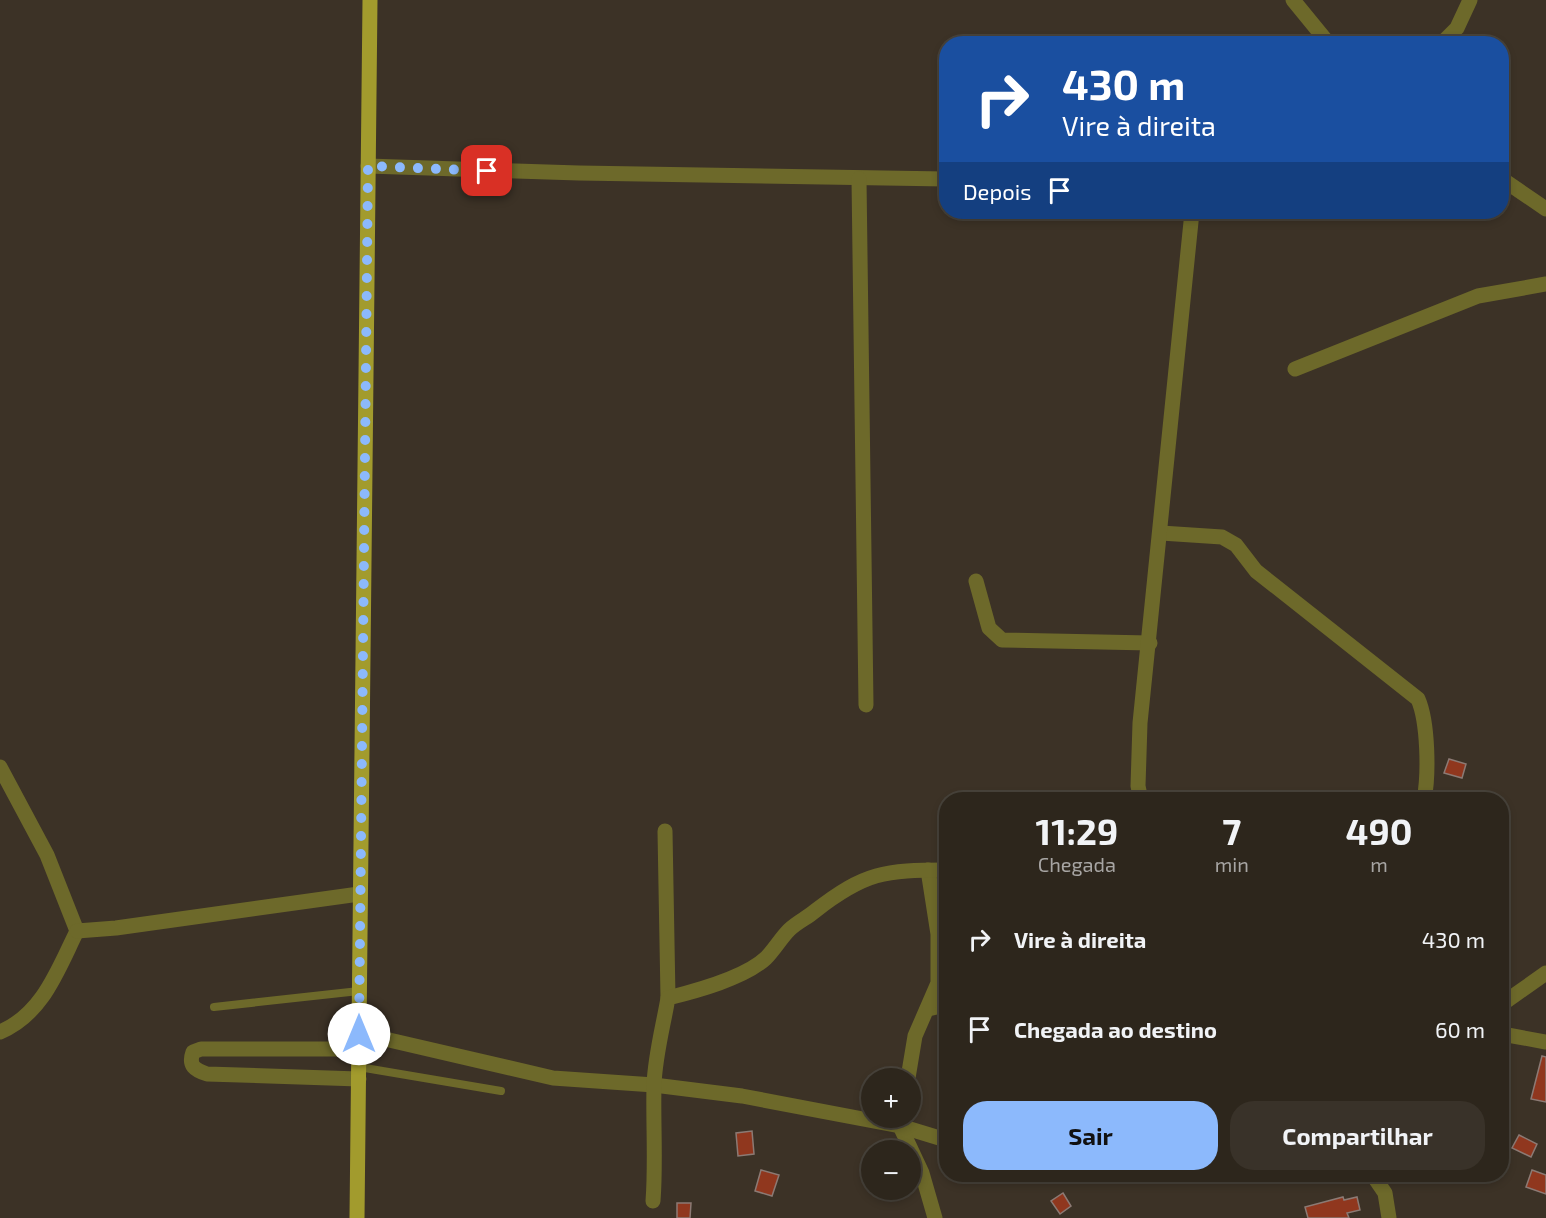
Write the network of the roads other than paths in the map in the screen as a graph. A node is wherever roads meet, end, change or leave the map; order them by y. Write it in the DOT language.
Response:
graph roads {
  1 [pos="370,0"];
  2 [pos="1293,0"];
  3 [pos="1470,0"];
  4 [pos="1322,36"];
  5 [pos="1449,36"];
  6 [pos="368,166"];
  7 [pos="859,179"];
  8 [pos="939,179"];
  9 [pos="1509,184"];
  10 [pos="1546,209"];
  11 [pos="1191,219"];
  12 [pos="1546,284"];
  13 [pos="1295,369"];
  14 [pos="1161,533"];
  15 [pos="975,581"];
  16 [pos="1150,643"];
  17 [pos="866,705"];
  18 [pos="0,767"];
  19 [pos="1139,792"];
  20 [pos="1424,792"];
  21 [pos="665,831"];
  22 [pos="928,870"];
  23 [pos="939,870"];
  24 [pos="359,894"];
  25 [pos="78,931"];
  26 [pos="939,945"];
  27 [pos="1546,973"];
  28 [pos="939,985"];
  29 [pos="359,991"];
  30 [pos="668,998"];
  31 [pos="1509,999"];
  32 [pos="214,1007"];
  33 [pos="939,1007"];
  34 [pos="928,1009"];
  35 [pos="0,1032"];
  36 [pos="1509,1035"];
  37 [pos="359,1041"];
  38 [pos="1546,1042"];
  39 [pos="910,1068"];
  40 [pos="359,1073"];
  41 [pos="654,1085"];
  42 [pos="501,1091"];
  43 [pos="861,1115"];
  44 [pos="903,1128"];
  45 [pos="916,1128"];
  46 [pos="939,1137"];
  47 [pos="1377,1182"];
  48 [pos="1380,1182"];
  49 [pos="1385,1193"];
  50 [pos="653,1201"];
  51 [pos="357,1218"];
  52 [pos="934,1218"];
  53 [pos="1389,1218"];
  1 -- 6 [label="main road"];
  2 -- 4 [label="street"];
  3 -- 5 [label="street"];
  6 -- 7 [label="street"];
  6 -- 24 [label="main road"];
  7 -- 8 [label="street"];
  7 -- 17 [label="street"];
  9 -- 10 [label="street"];
  11 -- 14 [label="street"];
  12 -- 13 [label="street"];
  14 -- 16 [label="street"];
  14 -- 20 [label="street"];
  15 -- 16 [label="street"];
  16 -- 19 [label="street"];
  18 -- 25 [label="street"];
  21 -- 30 [label="street"];
  22 -- 23 [label="street"];
  22 -- 26 [label="street"];
  22 -- 30 [label="street"];
  24 -- 25 [label="street"];
  24 -- 29 [label="main road"];
  25 -- 35 [label="street"];
  27 -- 31 [label="street"];
  28 -- 34 [label="street"];
  29 -- 32 [label="lane"];
  29 -- 37 [label="main road"];
  30 -- 41 [label="street"];
  33 -- 34 [label="street"];
  34 -- 39 [label="street"];
  36 -- 38 [label="street"];
  37 -- 40 [label="main road"];
  37 -- 40 [label="street"];
  37 -- 41 [label="street"];
  40 -- 42 [label="lane"];
  40 -- 51 [label="main road"];
  41 -- 43 [label="street"];
  41 -- 50 [label="street"];
  44 -- 52 [label="street"];
  45 -- 46 [label="street"];
  47 -- 49 [label="street"];
  48 -- 49 [label="street"];
  49 -- 53 [label="street"];
}
